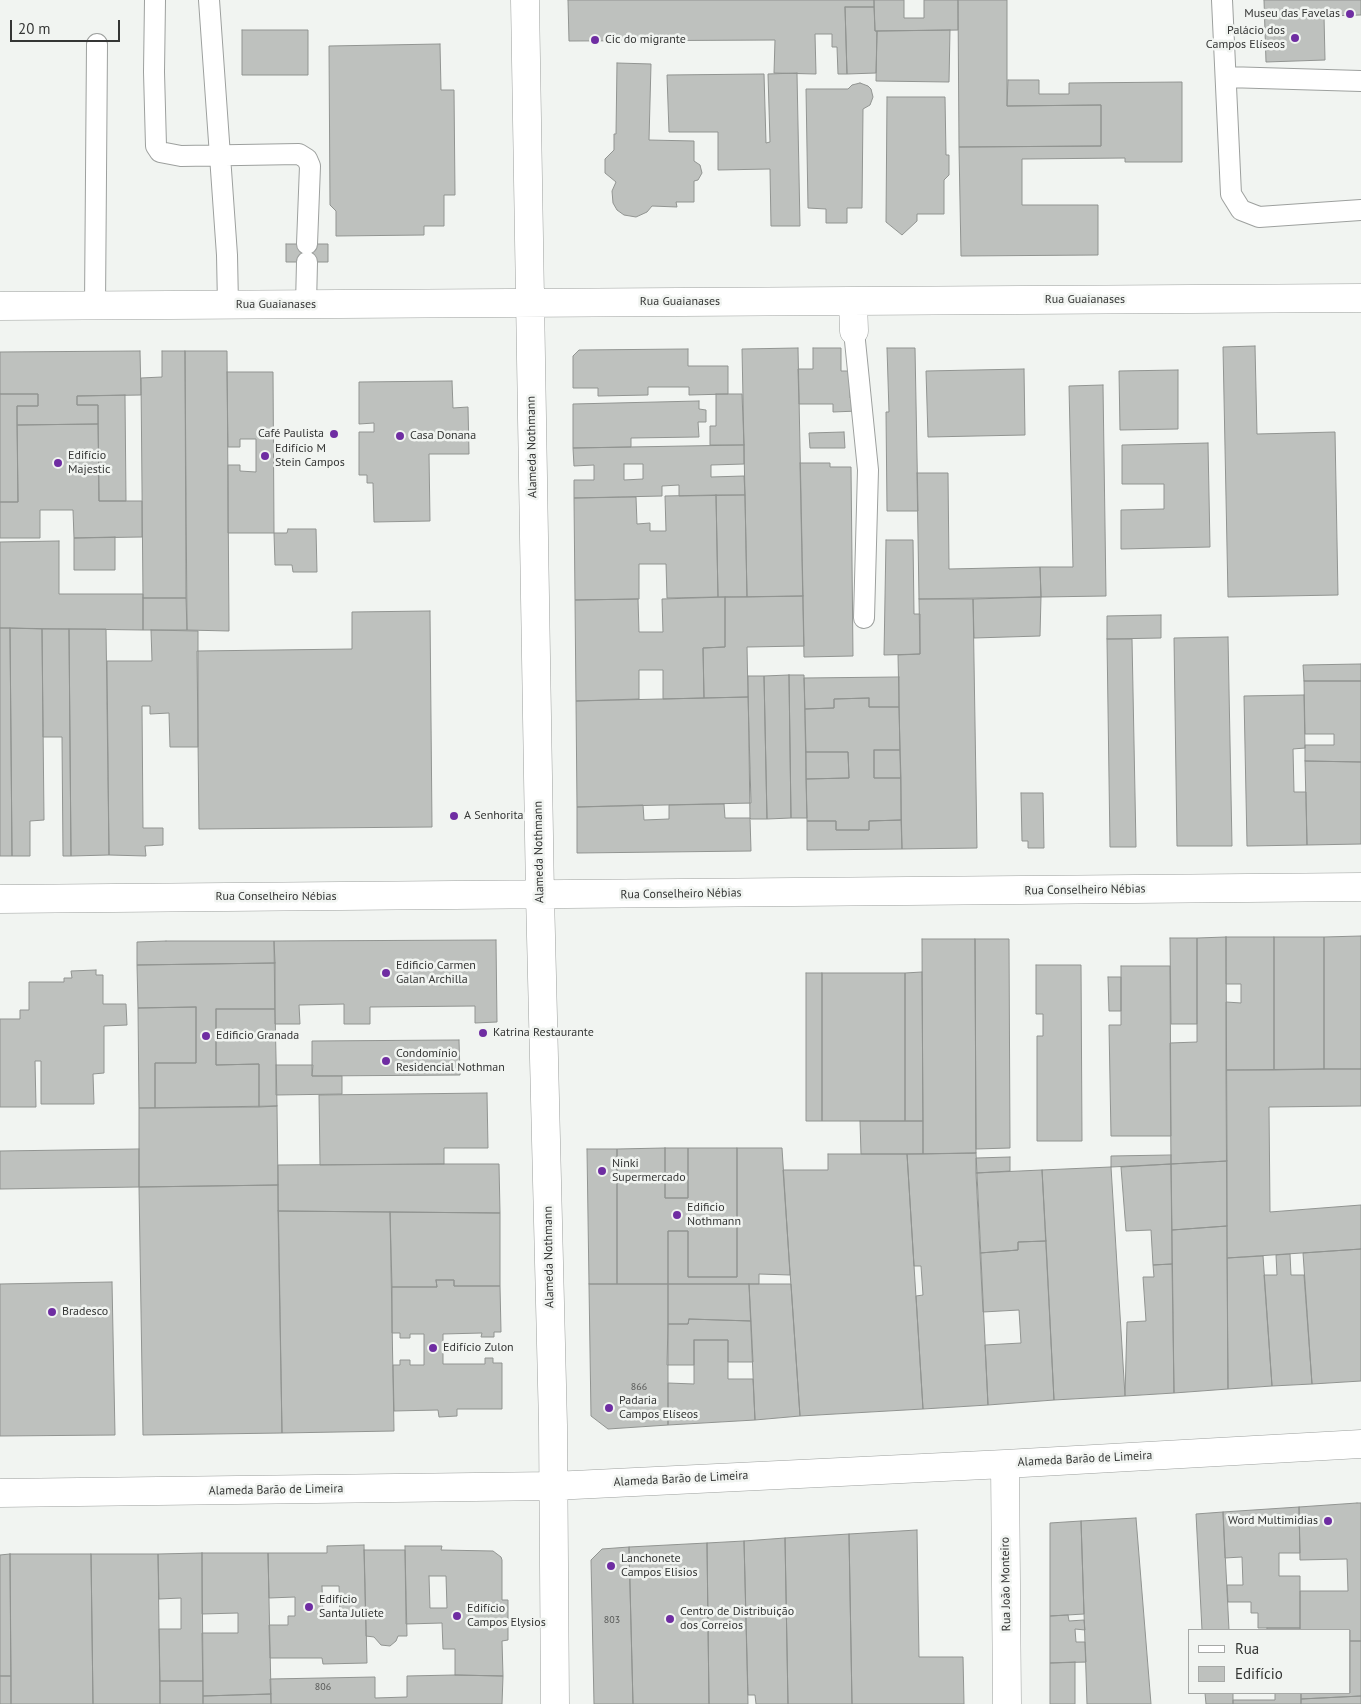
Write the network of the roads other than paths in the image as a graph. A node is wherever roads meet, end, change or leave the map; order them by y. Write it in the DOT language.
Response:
graph roads {
  1 [pos="154,0"];
  2 [pos="209,0"];
  3 [pos="525,0"];
  4 [pos="1222,0"];
  5 [pos="97,44"];
  6 [pos="1226,77"];
  7 [pos="1361,81"];
  8 [pos="220,155"];
  9 [pos="1361,210"];
  10 [pos="1361,298"];
  11 [pos="853,301"];
  12 [pos="530,303"];
  13 [pos="228,305"];
  14 [pos="306,305"];
  15 [pos="0,306"];
  16 [pos="95,306"];
  17 [pos="854,331"];
  18 [pos="864,618"];
  19 [pos="1361,887"];
  20 [pos="540,895"];
  21 [pos="0,899"];
  22 [pos="1361,1444"];
  23 [pos="1005,1464"];
  24 [pos="553,1486"];
  25 [pos="0,1493"];
  26 [pos="555,1704"];
  27 [pos="1008,1704"];
  1 -- 8 [label="lane"];
  2 -- 8 [label="lane"];
  3 -- 12 [label="street, Alameda Nothmann"];
  4 -- 6 [label="lane"];
  5 -- 16 [label="lane"];
  6 -- 7 [label="lane"];
  6 -- 9 [label="lane"];
  8 -- 13 [label="lane"];
  8 -- 14 [label="lane"];
  10 -- 11 [label="street, Rua Guaianases"];
  11 -- 12 [label="street, Rua Guaianases"];
  11 -- 17 [label="street"];
  12 -- 14 [label="street, Rua Guaianases"];
  12 -- 20 [label="street, Alameda Nothmann"];
  13 -- 14 [label="street, Rua Guaianases"];
  13 -- 16 [label="street, Rua Guaianases"];
  15 -- 16 [label="street, Rua Guaianases"];
  17 -- 18 [label="lane"];
  19 -- 20 [label="street, Rua Conselheiro Nébias"];
  20 -- 21 [label="street, Rua Conselheiro Nébias"];
  20 -- 24 [label="street, Alameda Nothmann"];
  22 -- 23 [label="street, Alameda Barão de Limeira"];
  23 -- 24 [label="street, Alameda Barão de Limeira"];
  23 -- 27 [label="street, Rua João Monteiro"];
  24 -- 25 [label="street, Alameda Barão de Limeira"];
  24 -- 26 [label="street, Alameda Nothmann"];
}
